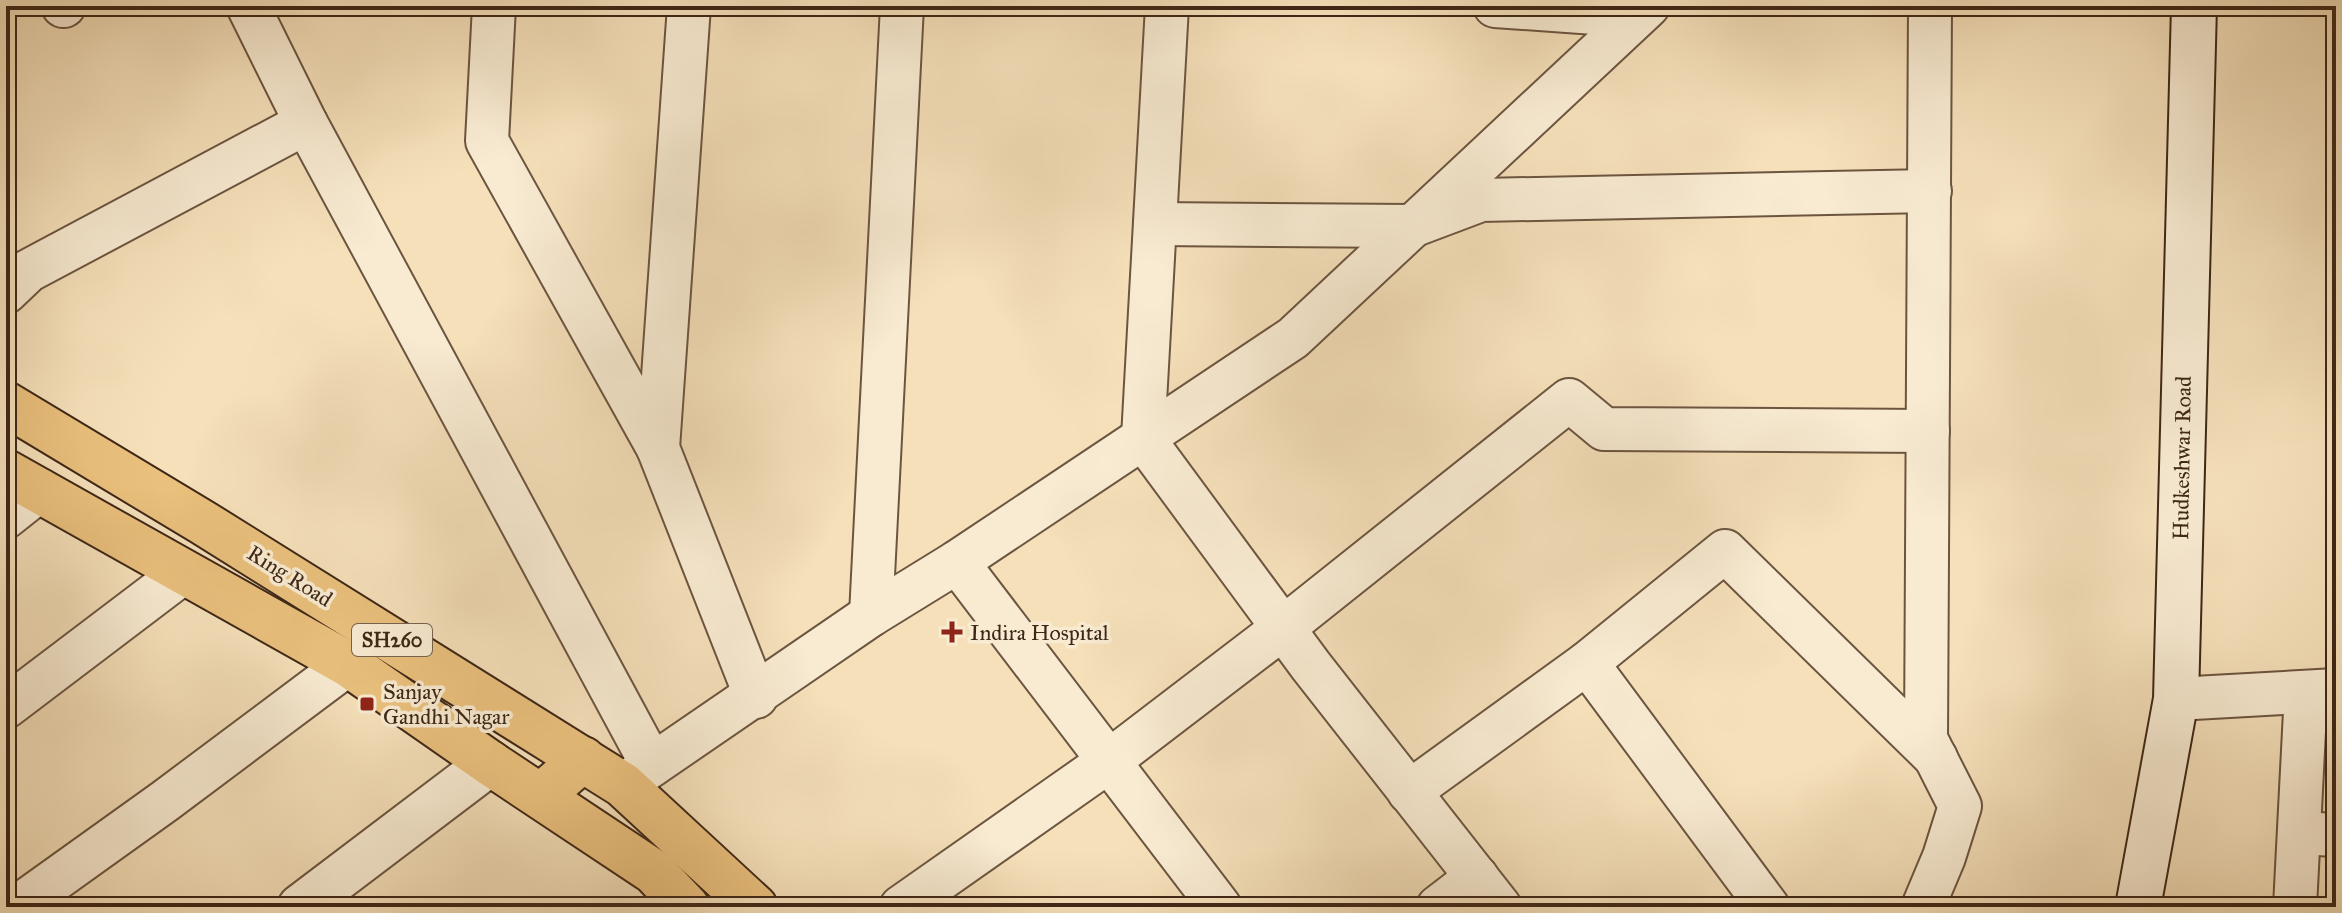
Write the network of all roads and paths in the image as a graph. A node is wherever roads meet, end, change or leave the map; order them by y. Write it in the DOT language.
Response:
graph roads {
  1 [pos="248,6"];
  2 [pos="494,6"];
  3 [pos="689,6"];
  4 [pos="902,6"];
  5 [pos="1167,6"];
  6 [pos="1495,6"];
  7 [pos="1930,6"];
  8 [pos="2194,6"];
  9 [pos="1642,11"];
  10 [pos="306,123"];
  11 [pos="1930,191"];
  12 [pos="1155,224"];
  13 [pos="1412,226"];
  14 [pos="6,292"];
  15 [pos="6,404"];
  16 [pos="1928,431"];
  17 [pos="1143,438"];
  18 [pos="658,448"];
  19 [pos="23,481"];
  20 [pos="6,517"];
  21 [pos="957,562"];
  22 [pos="184,572"];
  23 [pos="871,615"];
  24 [pos="1283,628"];
  25 [pos="1587,663"];
  26 [pos="348,664"];
  27 [pos="2321,691"];
  28 [pos="756,697"];
  29 [pos="2176,699"];
  30 [pos="6,707"];
  31 [pos="1936,758"];
  32 [pos="583,759"];
  33 [pos="1109,761"];
  34 [pos="490,763"];
  35 [pos="638,775"];
  36 [pos="1409,792"];
  37 [pos="541,796"];
  38 [pos="2317,834"];
  39 [pos="1488,892"];
  40 [pos="911,904"];
  41 [pos="17,907"];
  42 [pos="300,907"];
  43 [pos="687,907"];
  44 [pos="755,907"];
  45 [pos="1220,907"];
  46 [pos="1438,907"];
  47 [pos="1768,907"];
  48 [pos="1923,907"];
  49 [pos="2138,907"];
  50 [pos="2295,907"];
  1 -- 10 [label="street"];
  2 -- 18 [label="street"];
  3 -- 18 [label="street"];
  4 -- 23 [label="street"];
  5 -- 12 [label="street"];
  6 -- 9 [label="street"];
  7 -- 11 [label="street"];
  8 -- 29 [label="main road, Hudkeshwar Road"];
  9 -- 13 [label="street"];
  10 -- 14 [label="street"];
  10 -- 35 [label="street"];
  11 -- 13 [label="street"];
  11 -- 16 [label="street"];
  12 -- 13 [label="street"];
  12 -- 17 [label="street"];
  13 -- 17 [label="street"];
  15 -- 32 [label="main road, Ring Road / SH260"];
  16 -- 24 [label="street"];
  16 -- 31 [label="street"];
  17 -- 21 [label="street"];
  17 -- 24 [label="street"];
  18 -- 28 [label="street"];
  19 -- 20 [label="street"];
  19 -- 22 [label="main road, Ring Road / SH260"];
  21 -- 23 [label="street"];
  21 -- 33 [label="street"];
  22 -- 26 [label="main road, Ring Road / SH260"];
  22 -- 30 [label="street"];
  23 -- 28 [label="street"];
  24 -- 33 [label="street"];
  24 -- 36 [label="street"];
  25 -- 31 [label="street"];
  25 -- 36 [label="street"];
  25 -- 47 [label="street"];
  26 -- 34 [label="main road, Ring Road / SH260"];
  26 -- 41 [label="street"];
  27 -- 29 [label="street"];
  27 -- 38 [label="street"];
  28 -- 35 [label="street"];
  29 -- 49 [label="main road, Hudkeshwar Road"];
  31 -- 48 [label="street"];
  32 -- 35 [label="main road, Ring Road / SH260"];
  32 -- 37 [label="main road"];
  33 -- 40 [label="street"];
  33 -- 45 [label="street"];
  34 -- 37 [label="main road, Ring Road / SH260"];
  34 -- 42 [label="main road"];
  35 -- 44 [label="main road, Ring Road / SH260"];
  36 -- 39 [label="street"];
  37 -- 43 [label="main road, Ring Road / SH260"];
  38 -- 50 [label="street"];
  39 -- 46 [label="street"];
}
